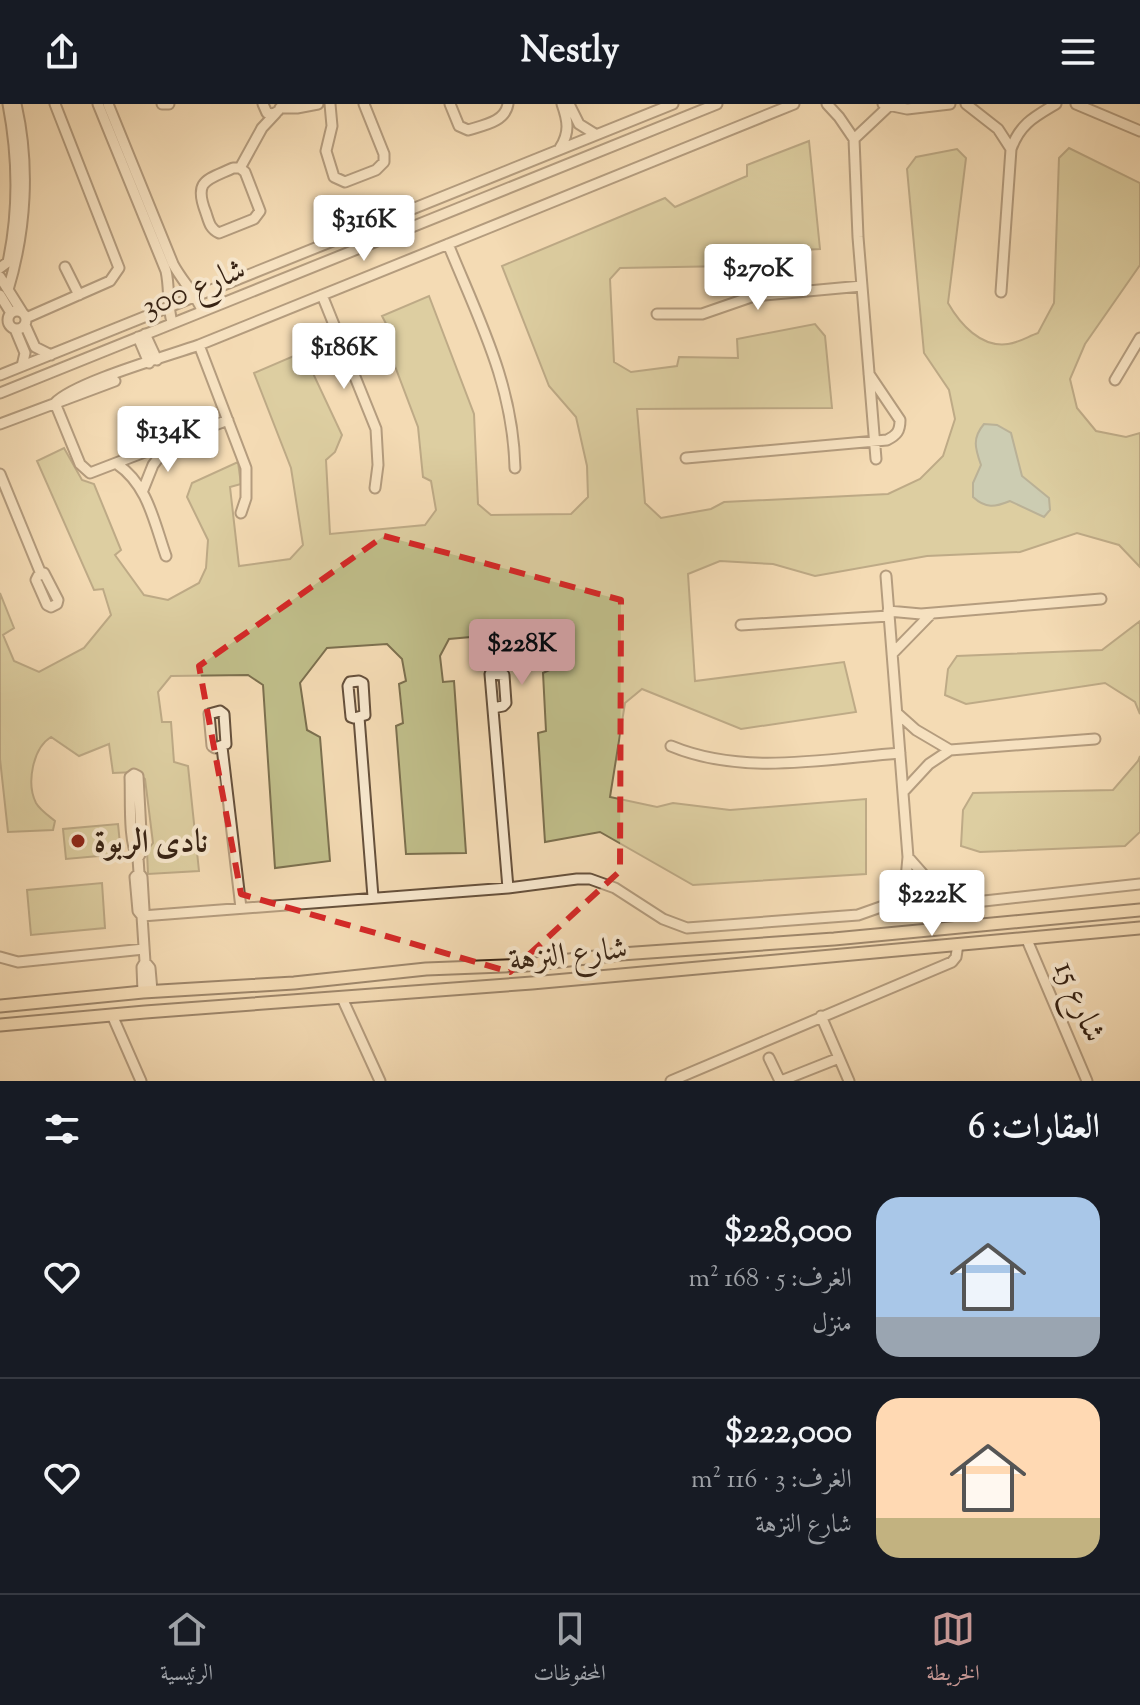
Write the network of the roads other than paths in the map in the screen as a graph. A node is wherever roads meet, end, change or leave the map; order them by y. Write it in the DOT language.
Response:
graph roads {
  1 [pos="8,104"];
  2 [pos="16,104"];
  3 [pos="55,104"];
  4 [pos="98,104"];
  5 [pos="108,104"];
  6 [pos="162,104"];
  7 [pos="169,104"];
  8 [pos="318,104"];
  9 [pos="330,104"];
  10 [pos="364,104"];
  11 [pos="450,104"];
  12 [pos="508,104"];
  13 [pos="562,104"];
  14 [pos="569,104"];
  15 [pos="673,104"];
  16 [pos="717,104"];
  17 [pos="794,104"];
  18 [pos="827,104"];
  19 [pos="950,104"];
  20 [pos="966,104"];
  21 [pos="1056,104"];
  22 [pos="1076,104"];
  23 [pos="886,105"];
  24 [pos="263,106"];
  25 [pos="279,108"];
  26 [pos="579,124"];
  27 [pos="262,128"];
  28 [pos="568,128"];
  29 [pos="1140,131"];
  30 [pos="595,134"];
  31 [pos="854,139"];
  32 [pos="560,148"];
  33 [pos="1011,149"];
  34 [pos="240,168"];
  35 [pos="132,174"];
  36 [pos="466,187"];
  37 [pos="442,197"];
  38 [pos="481,199"];
  39 [pos="20,201"];
  40 [pos="454,210"];
  41 [pos="448,244"];
  42 [pos="8,265"];
  43 [pos="65,267"];
  44 [pos="0,277"];
  45 [pos="181,278"];
  46 [pos="169,286"];
  47 [pos="862,286"];
  48 [pos="4,292"];
  49 [pos="1001,292"];
  50 [pos="79,295"];
  51 [pos="322,295"];
  52 [pos="196,296"];
  53 [pos="168,307"];
  54 [pos="202,310"];
  55 [pos="657,314"];
  56 [pos="15,321"];
  57 [pos="172,322"];
  58 [pos="142,336"];
  59 [pos="1140,338"];
  60 [pos="199,345"];
  61 [pos="51,355"];
  62 [pos="150,363"];
  63 [pos="22,366"];
  64 [pos="868,373"];
  65 [pos="0,375"];
  66 [pos="1115,380"];
  67 [pos="0,393"];
  68 [pos="55,403"];
  69 [pos="228,420"];
  70 [pos="0,424"];
  71 [pos="875,441"];
  72 [pos="169,443"];
  73 [pos="686,458"];
  74 [pos="876,459"];
  75 [pos="117,464"];
  76 [pos="515,468"];
  77 [pos="0,474"];
  78 [pos="375,488"];
  79 [pos="143,490"];
  80 [pos="241,513"];
  81 [pos="166,556"];
  82 [pos="41,574"];
  83 [pos="886,576"];
  84 [pos="1101,599"];
  85 [pos="931,613"];
  86 [pos="889,614"];
  87 [pos="741,625"];
  88 [pos="892,654"];
  89 [pos="493,708"];
  90 [pos="897,713"];
  91 [pos="359,717"];
  92 [pos="1095,739"];
  93 [pos="671,746"];
  94 [pos="222,747"];
  95 [pos="950,750"];
  96 [pos="900,753"];
  97 [pos="903,792"];
  98 [pos="135,812"];
  99 [pos="908,857"];
  100 [pos="1140,884"];
  101 [pos="508,888"];
  102 [pos="373,897"];
  103 [pos="944,898"];
  104 [pos="897,900"];
  105 [pos="241,908"];
  106 [pos="1140,910"];
  107 [pos="142,916"];
  108 [pos="1140,928"];
  109 [pos="938,929"];
  110 [pos="909,931"];
  111 [pos="1027,940"];
  112 [pos="958,944"];
  113 [pos="939,946"];
  114 [pos="911,948"];
  115 [pos="144,949"];
  116 [pos="0,957"];
  117 [pos="426,969"];
  118 [pos="394,973"];
  119 [pos="429,991"];
  120 [pos="148,992"];
  121 [pos="402,994"];
  122 [pos="342,998"];
  123 [pos="0,1006"];
  124 [pos="112,1015"];
  125 [pos="821,1016"];
  126 [pos="0,1025"];
  127 [pos="838,1055"];
  128 [pos="769,1058"];
  129 [pos="141,1081"];
  130 [pos="380,1081"];
  131 [pos="671,1081"];
  132 [pos="781,1081"];
  133 [pos="849,1081"];
  134 [pos="1087,1081"];
  1 -- 39 [label="street"];
  2 -- 39 [label="street"];
  3 -- 50 [label="street"];
  4 -- 35 [label="street"];
  5 -- 35 [label="street"];
  6 -- 7 [label="street"];
  8 -- 25 [label="street"];
  9 -- 10 [label="street"];
  11 -- 12 [label="street"];
  13 -- 28 [label="street"];
  14 -- 26 [label="street"];
  15 -- 30 [label="street, شارع 300"];
  16 -- 38 [label="street, شارع 300"];
  17 -- 41 [label="street"];
  18 -- 31 [label="street"];
  19 -- 23 [label="street"];
  20 -- 33 [label="street"];
  21 -- 33 [label="street"];
  22 -- 29 [label="street"];
  23 -- 31 [label="street"];
  24 -- 25 [label="street"];
  24 -- 27 [label="street"];
  25 -- 27 [label="street"];
  26 -- 28 [label="street"];
  26 -- 30 [label="street"];
  27 -- 34 [label="street"];
  28 -- 32 [label="street"];
  30 -- 32 [label="street, شارع 300"];
  31 -- 47 [label="street"];
  32 -- 36 [label="street, شارع 300"];
  33 -- 49 [label="street"];
  34 -- 34 [label="street"];
  35 -- 45 [label="street"];
  35 -- 46 [label="street"];
  36 -- 37 [label="street, شارع 300"];
  36 -- 38 [label="street"];
  37 -- 40 [label="street"];
  37 -- 52 [label="street, شارع 300"];
  38 -- 40 [label="street, شارع 300"];
  39 -- 42 [label="street"];
  40 -- 54 [label="street, شارع 300"];
  41 -- 51 [label="street"];
  41 -- 76 [label="street"];
  42 -- 48 [label="street"];
  43 -- 50 [label="street"];
  44 -- 48 [label="street"];
  45 -- 46 [label="street"];
  45 -- 52 [label="street"];
  46 -- 53 [label="street"];
  47 -- 55 [label="street"];
  47 -- 64 [label="street"];
  48 -- 56 [label="street"];
  50 -- 56 [label="street"];
  51 -- 60 [label="street"];
  51 -- 78 [label="street"];
  52 -- 53 [label="street, شارع 300"];
  52 -- 54 [label="street"];
  53 -- 57 [label="street"];
  53 -- 61 [label="street, شارع 300"];
  54 -- 57 [label="street, شارع 300"];
  56 -- 61 [label="street"];
  56 -- 63 [label="street"];
  57 -- 58 [label="street, شارع 300"];
  58 -- 62 [label="street"];
  58 -- 67 [label="street, شارع 300"];
  59 -- 66 [label="street"];
  60 -- 62 [label="street"];
  60 -- 69 [label="street"];
  61 -- 63 [label="street, شارع 300"];
  62 -- 68 [label="street"];
  63 -- 65 [label="street, شارع 300"];
  64 -- 71 [label="street"];
  64 -- 71 [label="street"];
  68 -- 70 [label="street"];
  68 -- 75 [label="street"];
  69 -- 72 [label="street"];
  69 -- 80 [label="street"];
  71 -- 73 [label="street"];
  71 -- 74 [label="street"];
  72 -- 75 [label="street"];
  72 -- 79 [label="street"];
  75 -- 79 [label="street"];
  77 -- 82 [label="street"];
  79 -- 81 [label="street"];
  83 -- 86 [label="street"];
  84 -- 85 [label="street"];
  85 -- 86 [label="street"];
  85 -- 88 [label="street"];
  86 -- 87 [label="street"];
  86 -- 88 [label="street"];
  88 -- 90 [label="street"];
  89 -- 101 [label="street"];
  90 -- 95 [label="street"];
  90 -- 96 [label="street"];
  91 -- 102 [label="street"];
  92 -- 95 [label="street"];
  93 -- 96 [label="street"];
  94 -- 105 [label="street"];
  95 -- 97 [label="street"];
  96 -- 97 [label="street"];
  97 -- 99 [label="street"];
  98 -- 107 [label="street"];
  99 -- 103 [label="street"];
  99 -- 104 [label="street"];
  100 -- 103 [label="street"];
  101 -- 102 [label="street"];
  101 -- 104 [label="street"];
  102 -- 105 [label="street"];
  103 -- 104 [label="street"];
  105 -- 107 [label="street"];
  106 -- 109 [label="main road, شارع النزهة"];
  107 -- 115 [label="street"];
  108 -- 111 [label="main road, شارع النزهة"];
  109 -- 110 [label="main road, شارع النزهة"];
  109 -- 113 [label="main road"];
  110 -- 114 [label="main road"];
  110 -- 117 [label="main road, شارع النزهة"];
  111 -- 112 [label="main road, شارع النزهة"];
  111 -- 134 [label="street, شارع 15"];
  112 -- 113 [label="main road, شارع النزهة"];
  112 -- 125 [label="street"];
  113 -- 114 [label="main road, شارع النزهة"];
  114 -- 119 [label="main road, شارع النزهة"];
  115 -- 116 [label="street"];
  115 -- 120 [label="street"];
  117 -- 118 [label="main road, شارع النزهة"];
  117 -- 119 [label="main road"];
  118 -- 120 [label="main road, شارع النزهة"];
  118 -- 121 [label="main road"];
  119 -- 121 [label="main road, شارع النزهة"];
  120 -- 123 [label="main road, شارع النزهة"];
  121 -- 122 [label="main road, شارع النزهة"];
  122 -- 124 [label="main road, شارع النزهة"];
  122 -- 130 [label="street"];
  124 -- 126 [label="main road, شارع النزهة"];
  124 -- 129 [label="street"];
  125 -- 127 [label="street"];
  125 -- 131 [label="street"];
  127 -- 132 [label="street"];
  127 -- 133 [label="street"];
  128 -- 132 [label="street"];
}
